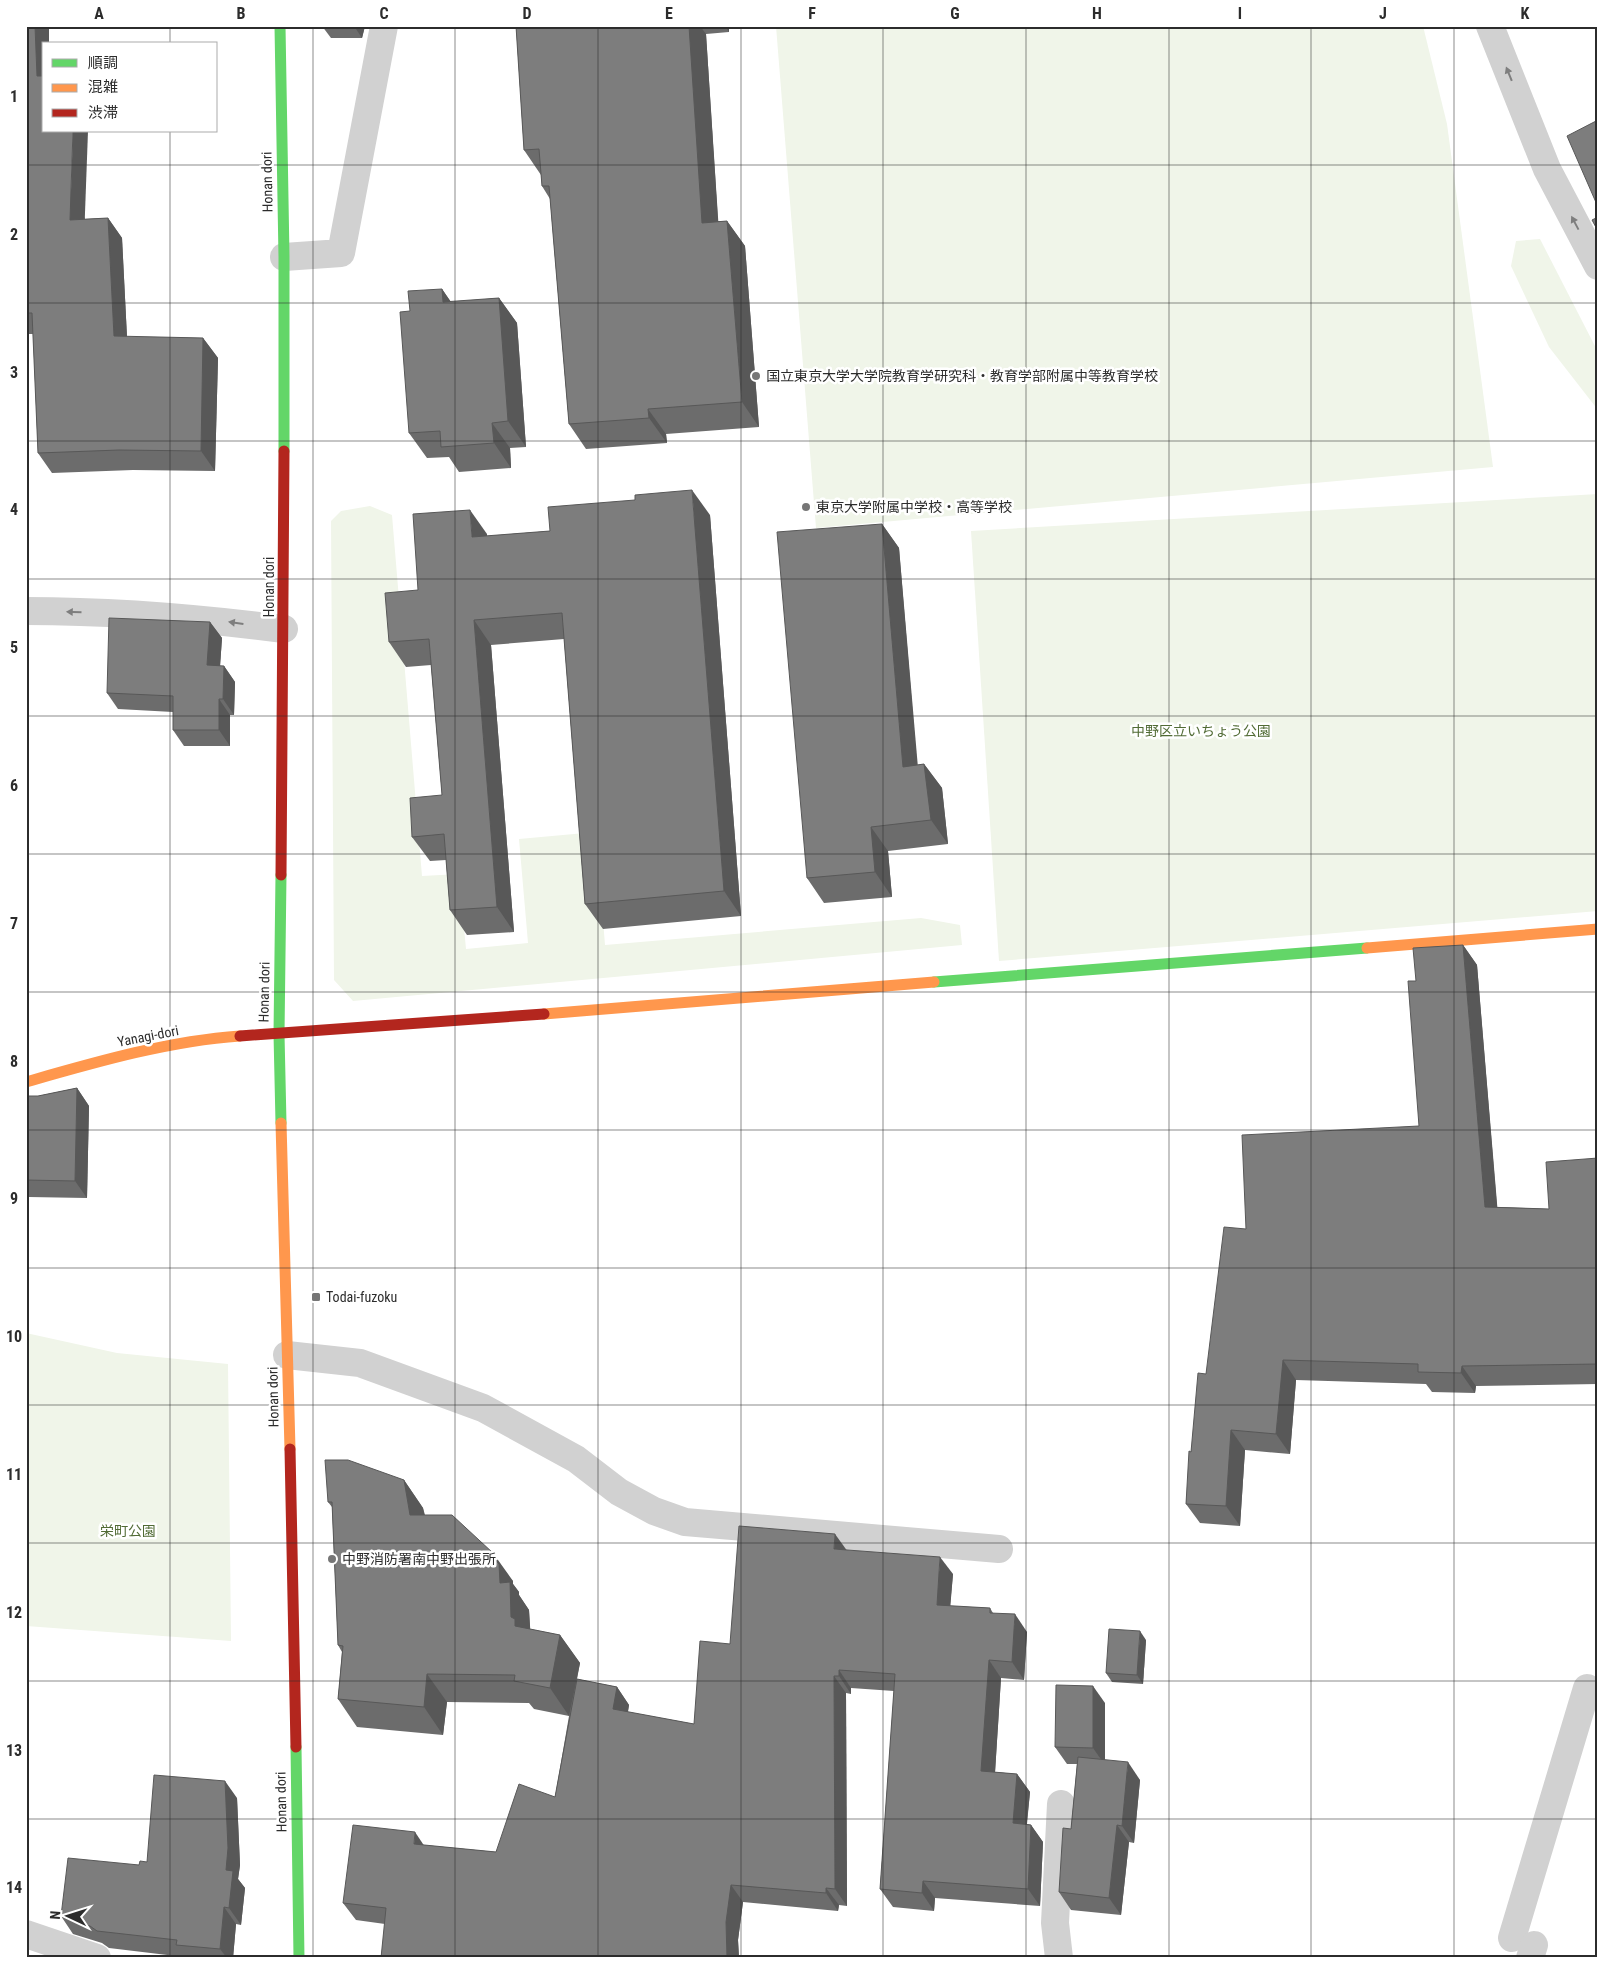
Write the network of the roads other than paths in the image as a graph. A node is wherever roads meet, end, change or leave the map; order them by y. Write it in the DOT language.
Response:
graph roads {
  1 [pos="280,26"];
  2 [pos="384,26"];
  3 [pos="1490,26"];
  4 [pos="284,257"];
  5 [pos="1598,266"];
  6 [pos="26,611"];
  7 [pos="284,630"];
  8 [pos="1598,929"];
  9 [pos="279,1034"];
  10 [pos="26,1082"];
  11 [pos="287,1355"];
  12 [pos="999,1549"];
  13 [pos="1587,1688"];
  14 [pos="1061,1804"];
  15 [pos="26,1934"];
  16 [pos="1525,1947"];
  17 [pos="87,1957"];
  18 [pos="299,1958"];
  19 [pos="1059,1958"];
  1 -- 4 [label="main road, Honan dori"];
  2 -- 4 [label="street"];
  5 -- 3 [label="street, one-way"];
  4 -- 7 [label="main road, Honan dori"];
  7 -- 6 [label="street, one-way"];
  7 -- 9 [label="main road, Honan dori"];
  8 -- 9 [label="main road, Yanagi-dori"];
  9 -- 10 [label="main road, Yanagi-dori"];
  9 -- 11 [label="main road, Honan dori"];
  11 -- 12 [label="street"];
  11 -- 18 [label="main road, Honan dori"];
  13 -- 16 [label="street"];
  14 -- 19 [label="street"];
  15 -- 17 [label="street"];
}
